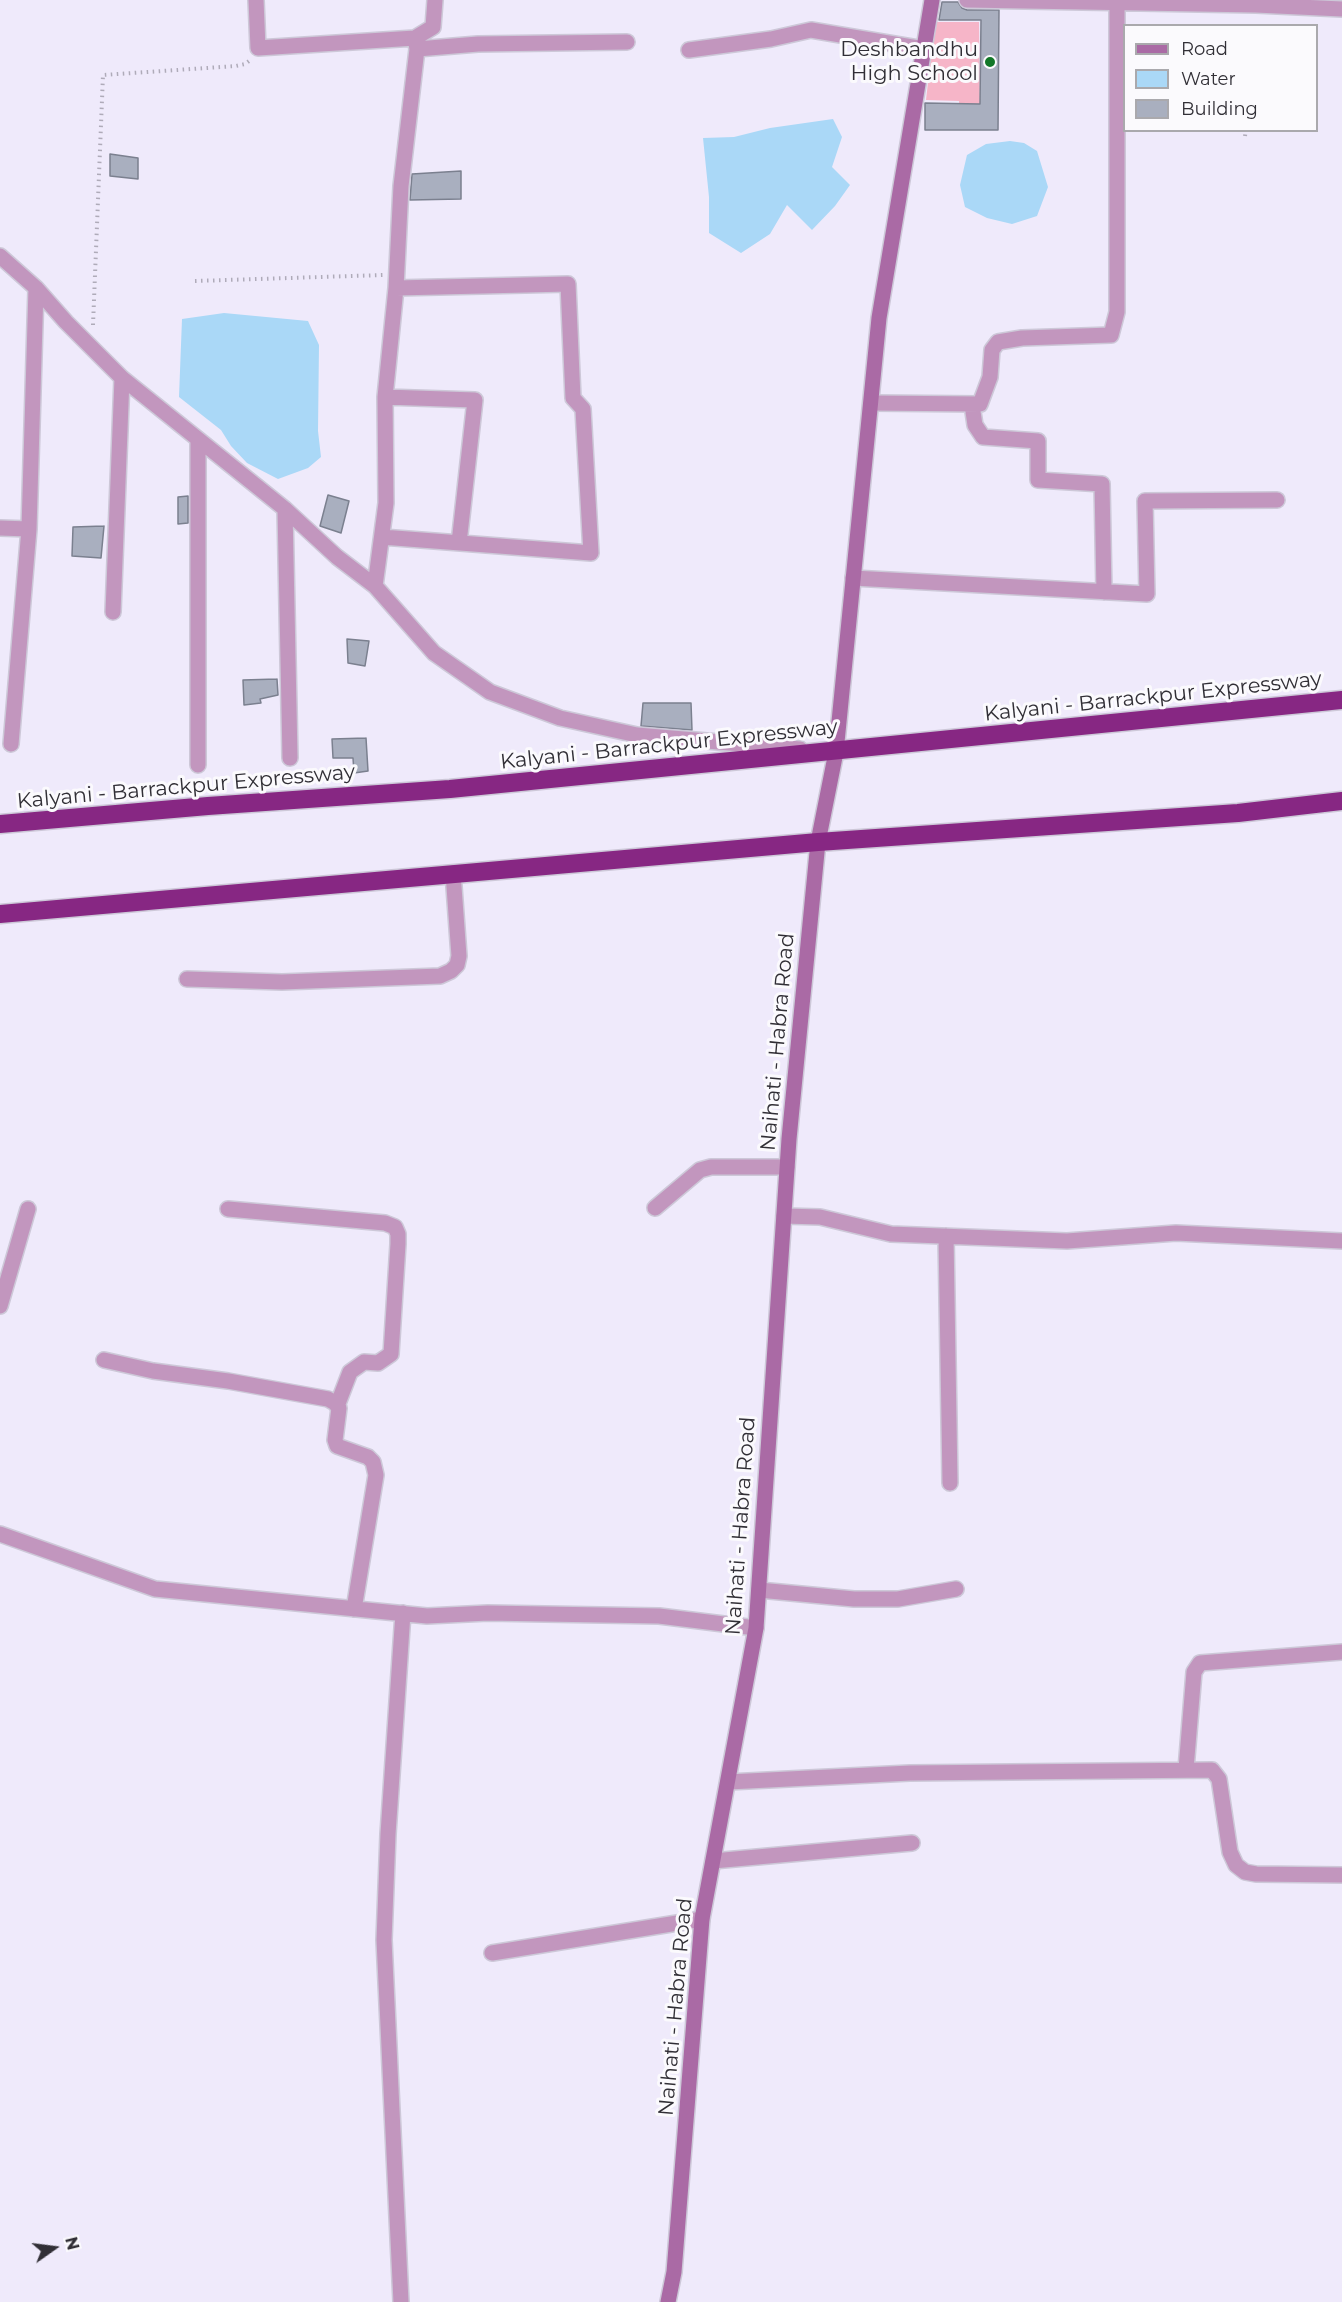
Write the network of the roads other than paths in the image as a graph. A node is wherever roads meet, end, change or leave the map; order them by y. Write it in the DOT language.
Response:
graph roads {
  1 [pos="256,0"];
  2 [pos="435,0"];
  3 [pos="932,0"];
  4 [pos="967,0"];
  5 [pos="1162,2"];
  6 [pos="1117,3"];
  7 [pos="1342,9"];
  8 [pos="627,42"];
  9 [pos="416,44"];
  10 [pos="924,49"];
  11 [pos="689,50"];
  12 [pos="0,256"];
  13 [pos="396,281"];
  14 [pos="36,288"];
  15 [pos="122,378"];
  16 [pos="385,397"];
  17 [pos="870,403"];
  18 [pos="972,405"];
  19 [pos="198,440"];
  20 [pos="1277,500"];
  21 [pos="285,509"];
  22 [pos="0,528"];
  23 [pos="29,529"];
  24 [pos="382,537"];
  25 [pos="459,543"];
  26 [pos="853,578"];
  27 [pos="375,586"];
  28 [pos="1104,592"];
  29 [pos="113,612"];
  30 [pos="1342,700"];
  31 [pos="11,744"];
  32 [pos="836,752"];
  33 [pos="290,759"];
  34 [pos="198,765"];
  35 [pos="1342,801"];
  36 [pos="0,824"];
  37 [pos="818,842"];
  38 [pos="453,873"];
  39 [pos="0,914"];
  40 [pos="187,979"];
  41 [pos="787,1167"];
  42 [pos="655,1208"];
  43 [pos="28,1209"];
  44 [pos="228,1209"];
  45 [pos="784,1216"];
  46 [pos="946,1236"];
  47 [pos="1342,1241"];
  48 [pos="0,1306"];
  49 [pos="104,1360"];
  50 [pos="338,1406"];
  51 [pos="950,1483"];
  52 [pos="0,1534"];
  53 [pos="956,1589"];
  54 [pos="759,1590"];
  55 [pos="354,1609"];
  56 [pos="403,1613"];
  57 [pos="756,1628"];
  58 [pos="1342,1652"];
  59 [pos="1186,1769"];
  60 [pos="728,1782"];
  61 [pos="912,1843"];
  62 [pos="713,1861"];
  63 [pos="1342,1875"];
  64 [pos="702,1919"];
  65 [pos="492,1953"];
  66 [pos="401,2302"];
  67 [pos="668,2302"];
  1 -- 9 [label="street"];
  2 -- 9 [label="street"];
  3 -- 10 [label="main road, Naihati - Habra Road"];
  4 -- 6 [label="street"];
  5 -- 6 [label="street"];
  5 -- 7 [label="street"];
  6 -- 18 [label="street"];
  8 -- 9 [label="street"];
  9 -- 13 [label="street"];
  10 -- 11 [label="street"];
  10 -- 17 [label="main road, Naihati - Habra Road"];
  12 -- 14 [label="street"];
  13 -- 16 [label="street"];
  13 -- 25 [label="street"];
  14 -- 15 [label="street"];
  14 -- 23 [label="street"];
  15 -- 19 [label="street"];
  15 -- 29 [label="street"];
  16 -- 24 [label="street"];
  16 -- 25 [label="street"];
  17 -- 18 [label="street"];
  17 -- 26 [label="main road, Naihati - Habra Road"];
  18 -- 28 [label="street"];
  19 -- 21 [label="street"];
  19 -- 34 [label="street"];
  20 -- 28 [label="street"];
  21 -- 27 [label="street"];
  21 -- 33 [label="street"];
  22 -- 23 [label="street"];
  23 -- 31 [label="street"];
  24 -- 25 [label="street"];
  24 -- 27 [label="street"];
  26 -- 28 [label="street"];
  26 -- 32 [label="main road, Naihati - Habra Road"];
  27 -- 32 [label="street"];
  30 -- 32 [label="highway, Kalyani - Barrackpur Expressway"];
  32 -- 36 [label="highway, Kalyani - Barrackpur Expressway"];
  32 -- 37 [label="main road, Naihati - Habra Road"];
  35 -- 37 [label="highway"];
  37 -- 38 [label="highway"];
  37 -- 41 [label="main road, Naihati - Habra Road"];
  38 -- 39 [label="highway"];
  38 -- 40 [label="street"];
  41 -- 42 [label="street"];
  41 -- 45 [label="main road, Naihati - Habra Road"];
  43 -- 48 [label="street"];
  44 -- 50 [label="street"];
  45 -- 46 [label="street"];
  45 -- 54 [label="main road, Naihati - Habra Road"];
  46 -- 47 [label="street"];
  46 -- 51 [label="street"];
  49 -- 50 [label="street"];
  50 -- 55 [label="street"];
  52 -- 55 [label="street"];
  53 -- 54 [label="street"];
  54 -- 57 [label="main road, Naihati - Habra Road"];
  55 -- 56 [label="street"];
  56 -- 57 [label="street"];
  56 -- 66 [label="street"];
  57 -- 60 [label="main road, Naihati - Habra Road"];
  58 -- 59 [label="street"];
  59 -- 60 [label="street"];
  59 -- 63 [label="street"];
  60 -- 62 [label="main road, Naihati - Habra Road"];
  61 -- 62 [label="street"];
  62 -- 64 [label="main road, Naihati - Habra Road"];
  64 -- 65 [label="street"];
  64 -- 67 [label="main road, Naihati - Habra Road"];
}
